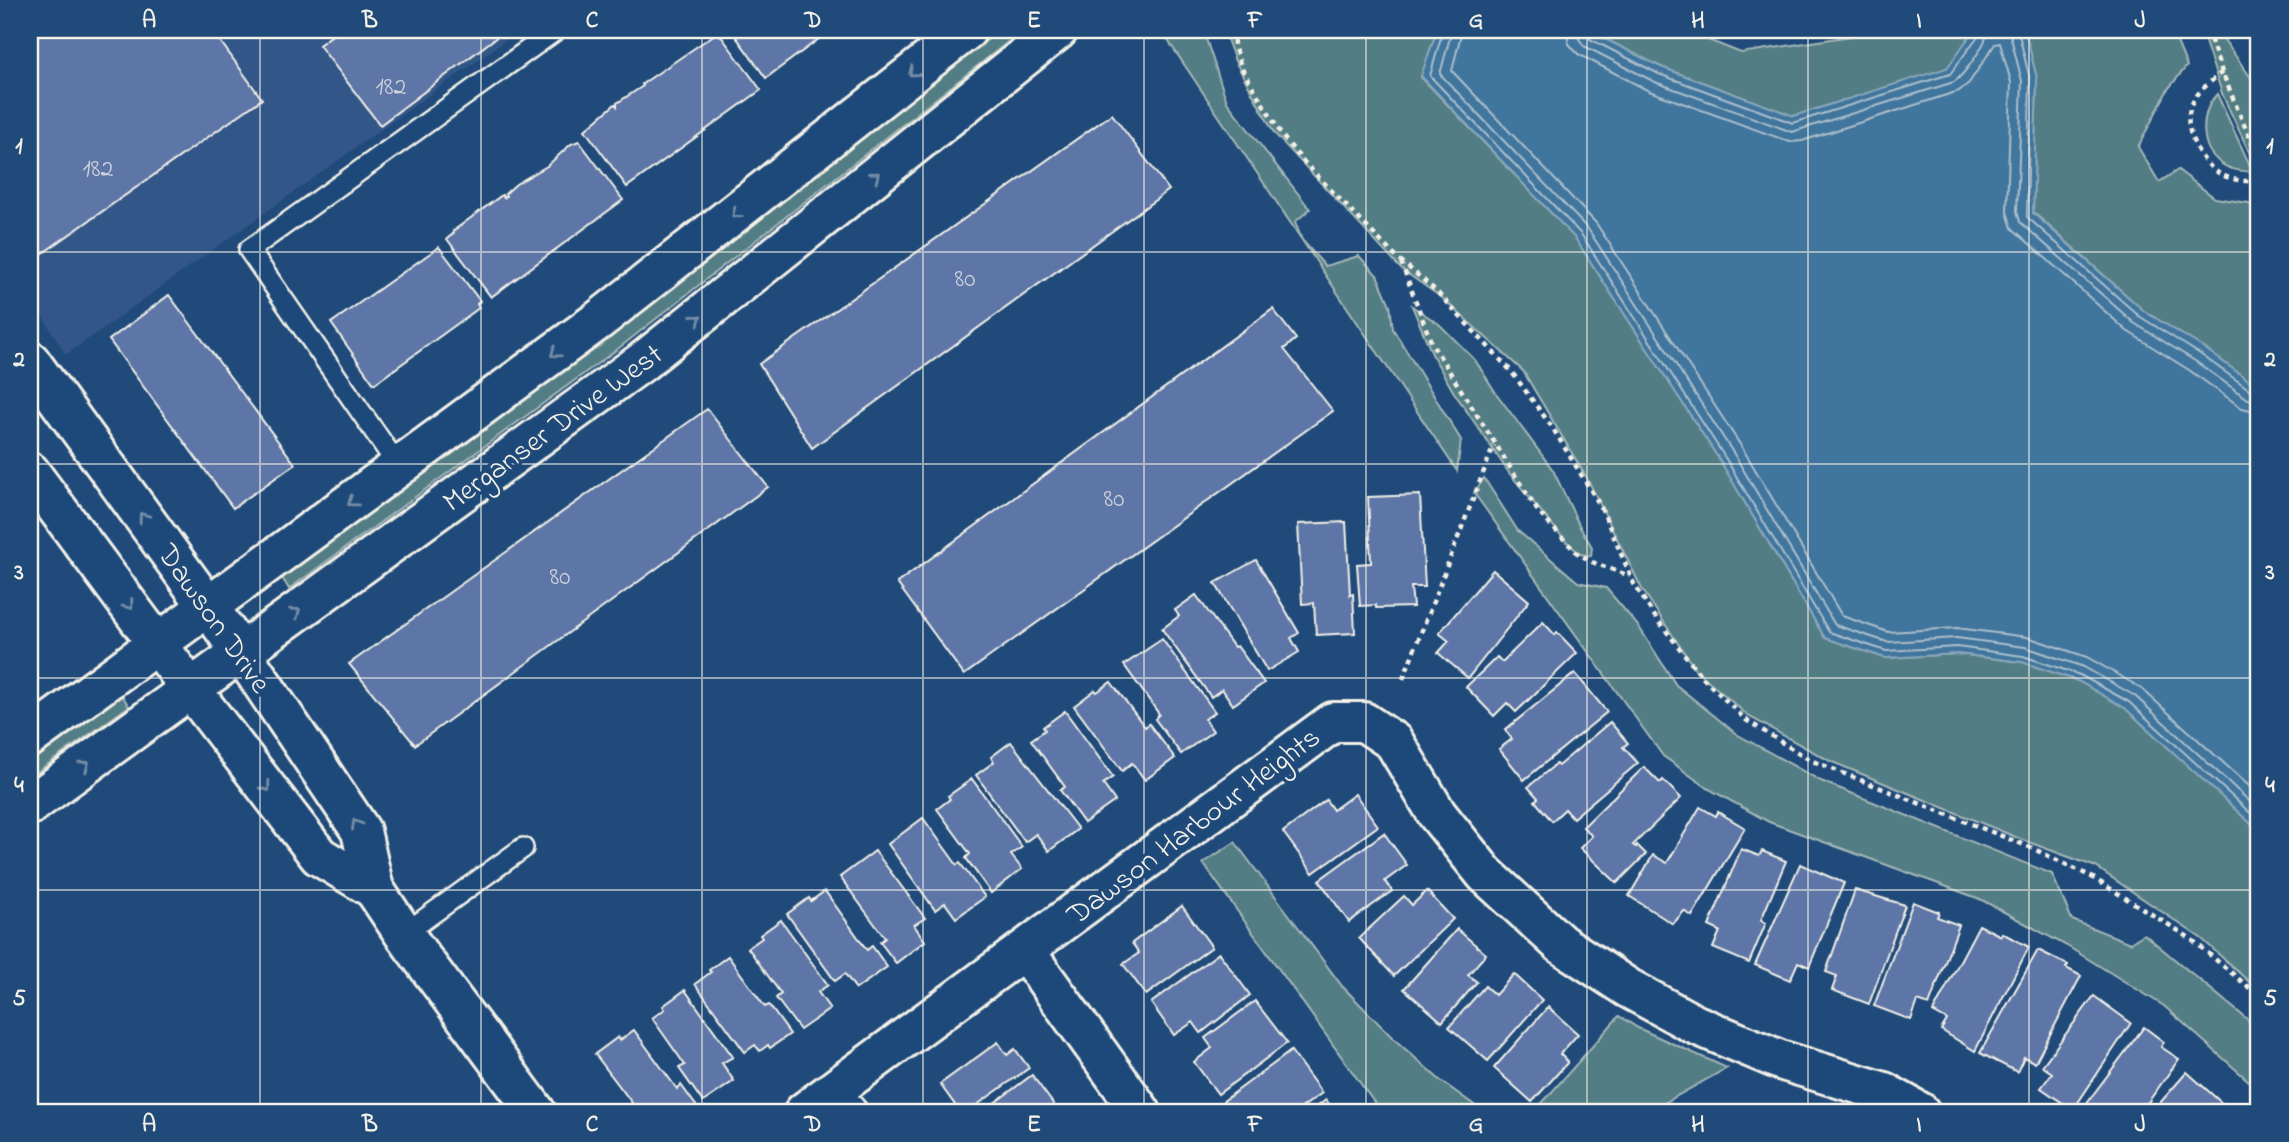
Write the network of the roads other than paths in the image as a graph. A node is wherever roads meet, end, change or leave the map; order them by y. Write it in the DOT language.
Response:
graph roads {
  1 [pos="556,30"];
  2 [pos="967,30"];
  3 [pos="1058,30"];
  4 [pos="30,361"];
  5 [pos="399,467"];
  6 [pos="30,472"];
  7 [pos="208,607"];
  8 [pos="158,645"];
  9 [pos="241,652"];
  10 [pos="190,688"];
  11 [pos="30,737"];
  12 [pos="30,805"];
  13 [pos="523,848"];
  14 [pos="374,890"];
  15 [pos="404,934"];
  16 [pos="1025,951"];
  17 [pos="849,1100"];
  18 [pos="536,1112"];
  19 [pos="804,1112"];
  20 [pos="1141,1112"];
  21 [pos="1920,1112"];
  1 -- 5 [label="lane"];
  2 -- 5 [label="street, Merganser Drive West, one-way"];
  9 -- 3 [label="street, Merganser Drive West, one-way"];
  7 -- 4 [label="street, Dawson Drive, one-way"];
  5 -- 7 [label="street, Merganser Drive West, one-way"];
  6 -- 8 [label="street, Dawson Drive, one-way"];
  7 -- 8 [label="street, Merganser Drive West"];
  7 -- 9 [label="street, Dawson Drive"];
  8 -- 10 [label="street, Dawson Drive"];
  8 -- 11 [label="street, Merganser Drive West"];
  9 -- 10 [label="street, Merganser Drive West"];
  14 -- 9 [label="street, Dawson Drive, one-way"];
  12 -- 10 [label="street, Merganser Drive West, one-way"];
  10 -- 14 [label="street, Dawson Drive, one-way"];
  13 -- 15 [label="lane"];
  14 -- 15 [label="street, Dawson Drive"];
  15 -- 18 [label="street, Dawson Drive"];
  16 -- 17 [label="street, Dawson Harbour Heights"];
  16 -- 20 [label="street"];
  16 -- 21 [label="street, Dawson Harbour Heights"];
  17 -- 19 [label="street, Dawson Harbour Heights"];
}
